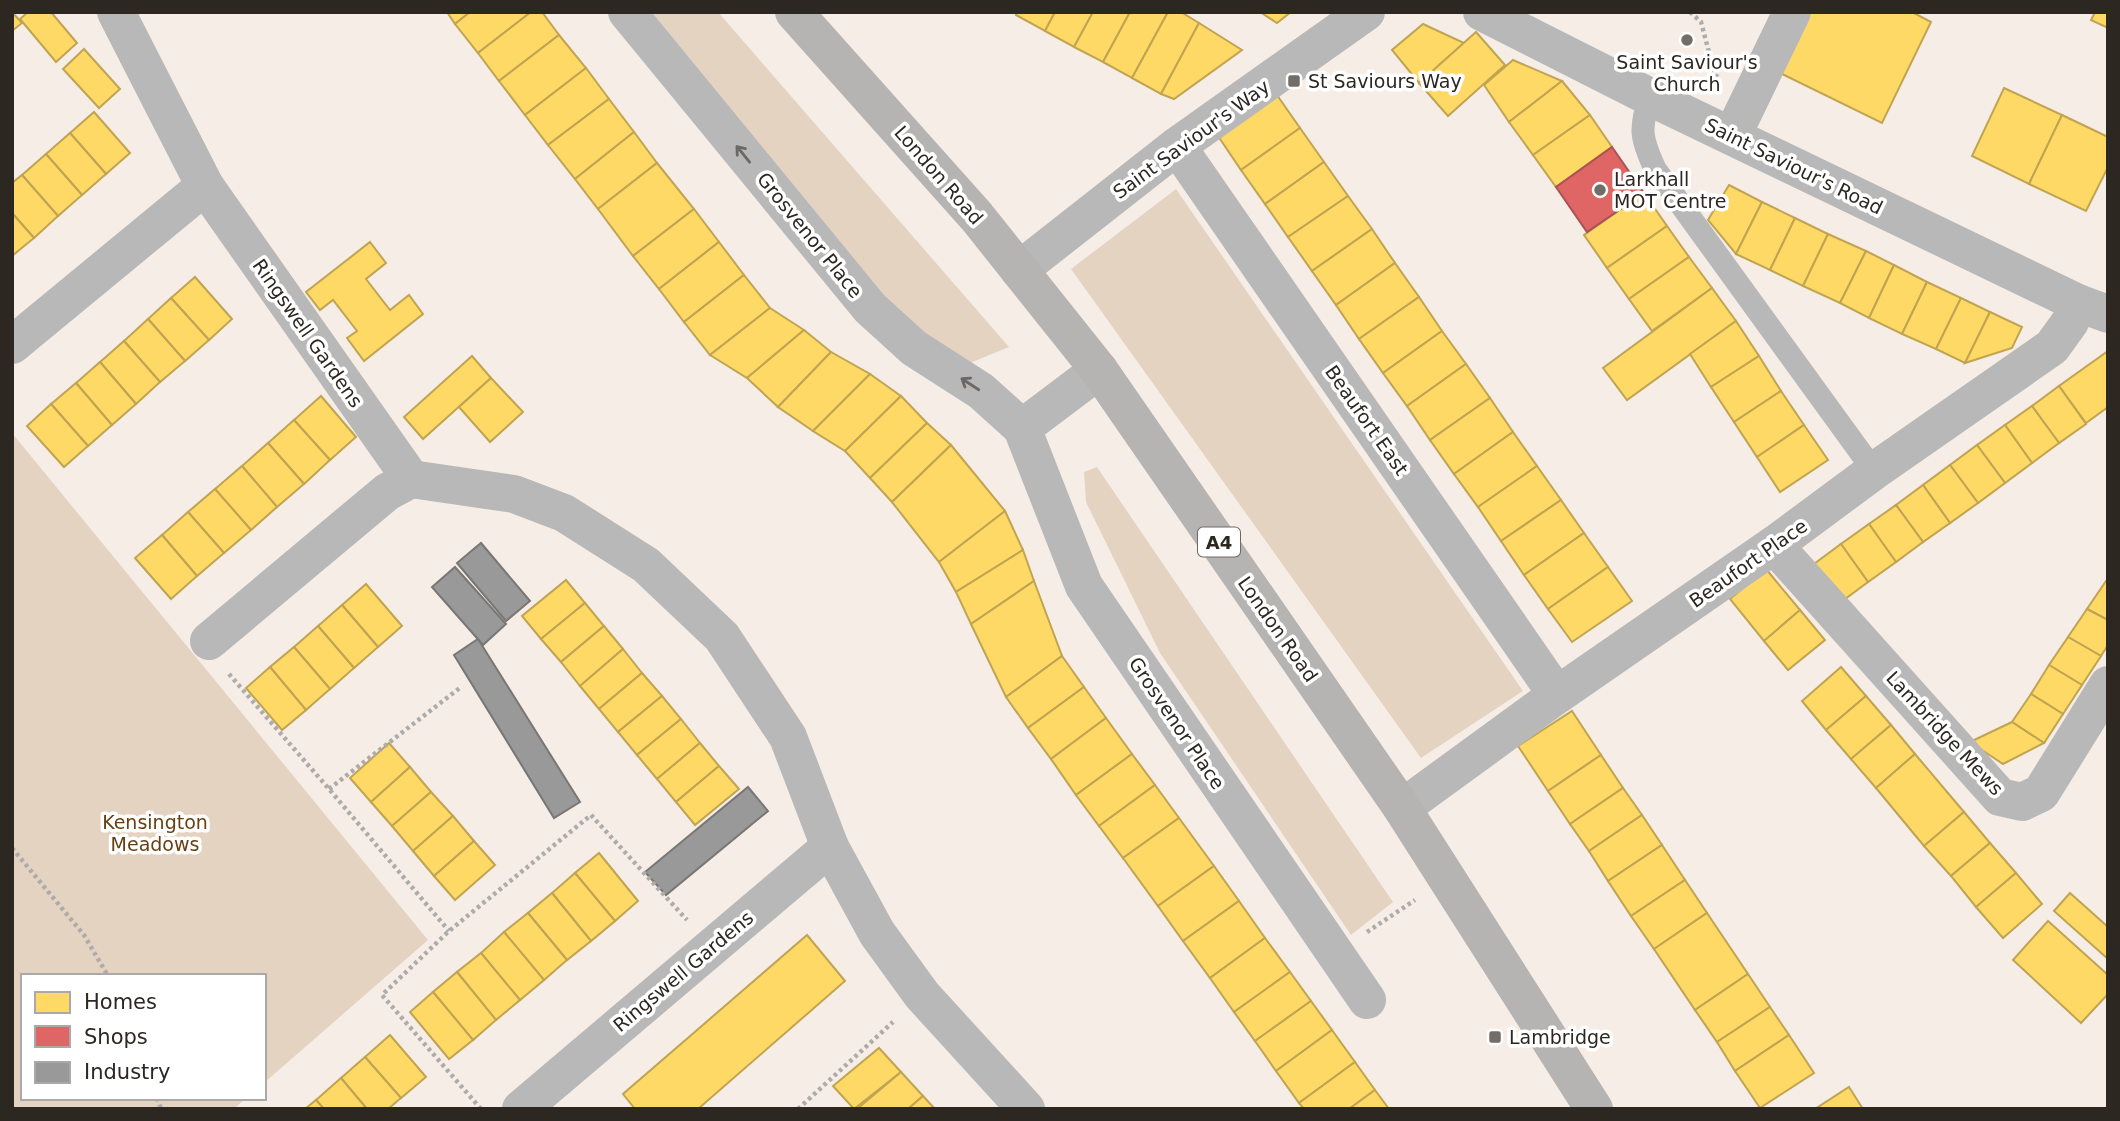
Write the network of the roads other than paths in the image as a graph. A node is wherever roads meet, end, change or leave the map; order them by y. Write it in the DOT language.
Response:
graph roads {
  1 [pos="116,12"];
  2 [pos="626,12"];
  3 [pos="794,12"];
  4 [pos="1366,12"];
  5 [pos="1482,12"];
  6 [pos="1792,12"];
  7 [pos="1650,97"];
  8 [pos="1732,136"];
  9 [pos="1177,146"];
  10 [pos="205,186"];
  11 [pos="1019,270"];
  12 [pos="2099,306"];
  13 [pos="12,345"];
  14 [pos="1099,370"];
  15 [pos="1023,428"];
  16 [pos="1874,471"];
  17 [pos="411,479"];
  18 [pos="1774,545"];
  19 [pos="209,641"];
  20 [pos="2108,685"];
  21 [pos="1558,695"];
  22 [pos="1402,808"];
  23 [pos="830,847"];
  24 [pos="1367,1000"];
  25 [pos="534,1105"];
  26 [pos="1026,1109"];
  27 [pos="1594,1109"];
  1 -- 10 [label="street, Ringswell Gardens"];
  15 -- 2 [label="street, Grosvenor Place, one-way"];
  3 -- 11 [label="highway, London Road / A4"];
  4 -- 9 [label="street, Saint Saviour's Way"];
  5 -- 7 [label="street, Saint Saviour's Road"];
  6 -- 8 [label="street"];
  7 -- 8 [label="street, Saint Saviour's Road"];
  7 -- 16 [label="lane"];
  8 -- 12 [label="street, Saint Saviour's Road"];
  9 -- 11 [label="street, Saint Saviour's Way"];
  9 -- 21 [label="street, Beaufort East"];
  10 -- 13 [label="street"];
  10 -- 17 [label="street, Ringswell Gardens"];
  11 -- 14 [label="highway, London Road / A4"];
  12 -- 16 [label="street, Beaufort Place"];
  14 -- 15 [label="street"];
  14 -- 22 [label="highway, London Road / A4"];
  15 -- 24 [label="street, Grosvenor Place"];
  16 -- 18 [label="street, Beaufort Place"];
  17 -- 19 [label="street"];
  17 -- 23 [label="street"];
  18 -- 20 [label="street, Lambridge Mews"];
  18 -- 21 [label="street, Beaufort Place"];
  21 -- 22 [label="street, Beaufort Place"];
  22 -- 27 [label="highway, London Road / A4"];
  23 -- 25 [label="street, Ringswell Gardens"];
  23 -- 26 [label="street"];
}
